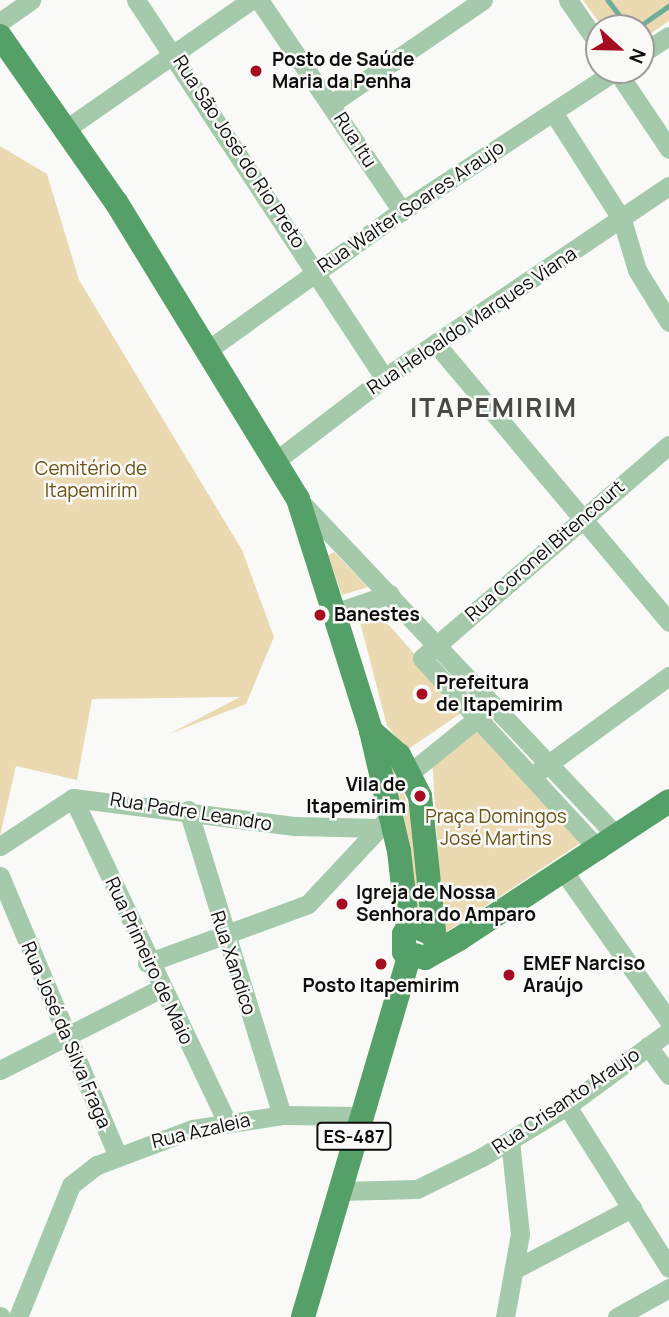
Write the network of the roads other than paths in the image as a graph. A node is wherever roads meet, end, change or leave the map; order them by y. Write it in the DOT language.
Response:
graph roads {
  1 [pos="31,0"];
  2 [pos="136,0"];
  3 [pos="251,0"];
  4 [pos="259,0"];
  5 [pos="483,0"];
  6 [pos="568,0"];
  7 [pos="0,22"];
  8 [pos="585,25"];
  9 [pos="0,36"];
  10 [pos="176,54"];
  11 [pos="596,84"];
  12 [pos="626,84"];
  13 [pos="331,104"];
  14 [pos="553,112"];
  15 [pos="66,130"];
  16 [pos="669,149"];
  17 [pos="669,186"];
  18 [pos="402,211"];
  19 [pos="622,220"];
  20 [pos="316,270"];
  21 [pos="669,323"];
  22 [pos="436,344"];
  23 [pos="209,349"];
  24 [pos="384,378"];
  25 [pos="669,445"];
  26 [pos="278,459"];
  27 [pos="298,499"];
  28 [pos="580,520"];
  29 [pos="390,594"];
  30 [pos="334,613"];
  31 [pos="669,622"];
  32 [pos="439,643"];
  33 [pos="669,676"];
  34 [pos="492,705"];
  35 [pos="476,720"];
  36 [pos="371,731"];
  37 [pos="548,765"];
  38 [pos="411,772"];
  39 [pos="531,776"];
  40 [pos="73,798"];
  41 [pos="669,802"];
  42 [pos="188,810"];
  43 [pos="385,822"];
  44 [pos="609,844"];
  45 [pos="0,846"];
  46 [pos="564,872"];
  47 [pos="0,877"];
  48 [pos="224,936"];
  49 [pos="424,948"];
  50 [pos="147,963"];
  51 [pos="160,989"];
  52 [pos="669,1021"];
  53 [pos="669,1031"];
  54 [pos="66,1037"];
  55 [pos="648,1046"];
  56 [pos="0,1070"];
  57 [pos="669,1075"];
  58 [pos="566,1106"];
  59 [pos="282,1115"];
  60 [pos="360,1116"];
  61 [pos="227,1123"];
  62 [pos="510,1141"];
  63 [pos="117,1155"];
  64 [pos="340,1191"];
  65 [pos="632,1208"];
  66 [pos="517,1268"];
  67 [pos="669,1268"];
  68 [pos="669,1288"];
  69 [pos="18,1317"];
  70 [pos="303,1317"];
  71 [pos="505,1317"];
  72 [pos="617,1317"];
  1 -- 7 [label="street"];
  2 -- 10 [label="street, Rua São José do Rio Preto"];
  3 -- 10 [label="street"];
  4 -- 13 [label="street, Rua Itu"];
  5 -- 13 [label="street"];
  6 -- 8 [label="street"];
  9 -- 15 [label="main road"];
  10 -- 15 [label="street"];
  10 -- 20 [label="street, Rua São José do Rio Preto"];
  11 -- 14 [label="street, Rua Walter Soares Araujo"];
  12 -- 16 [label="street"];
  13 -- 18 [label="street, Rua Itu"];
  14 -- 18 [label="street, Rua Walter Soares Araujo"];
  14 -- 19 [label="street"];
  15 -- 23 [label="main road"];
  17 -- 19 [label="street, Rua Heloaldo Marques Viana"];
  18 -- 20 [label="street, Rua Walter Soares Araujo"];
  19 -- 21 [label="street"];
  19 -- 22 [label="street, Rua Heloaldo Marques Viana"];
  20 -- 23 [label="street, Rua Walter Soares Araujo"];
  20 -- 24 [label="street, Rua São José do Rio Preto"];
  22 -- 24 [label="street, Rua Heloaldo Marques Viana"];
  22 -- 28 [label="street"];
  23 -- 26 [label="main road"];
  24 -- 26 [label="street, Rua Heloaldo Marques Viana"];
  25 -- 28 [label="street, Rua Coronel Bitencourt"];
  26 -- 27 [label="main road"];
  27 -- 29 [label="street"];
  27 -- 30 [label="main road"];
  28 -- 31 [label="street"];
  28 -- 32 [label="street, Rua Coronel Bitencourt"];
  29 -- 30 [label="street"];
  29 -- 32 [label="street"];
  30 -- 36 [label="main road"];
  32 -- 34 [label="street"];
  32 -- 35 [label="street, Rua Coronel Bitencourt"];
  33 -- 37 [label="street"];
  34 -- 35 [label="street"];
  34 -- 37 [label="street"];
  35 -- 38 [label="street"];
  35 -- 39 [label="street"];
  36 -- 38 [label="main road"];
  36 -- 43 [label="main road"];
  37 -- 39 [label="street"];
  37 -- 44 [label="street"];
  38 -- 49 [label="main road"];
  39 -- 44 [label="street"];
  40 -- 42 [label="street, Rua Padre Leandro"];
  40 -- 45 [label="street"];
  40 -- 50 [label="street, Rua Primeiro de Maio"];
  41 -- 44 [label="main road"];
  42 -- 43 [label="street, Rua Padre Leandro"];
  42 -- 48 [label="street, Rua Xandico"];
  43 -- 48 [label="street"];
  43 -- 49 [label="main road, ES-487"];
  44 -- 46 [label="main road"];
  46 -- 49 [label="main road"];
  46 -- 52 [label="street"];
  47 -- 54 [label="street, Rua José da Silva Fraga"];
  48 -- 50 [label="street"];
  48 -- 59 [label="street, Rua Xandico"];
  49 -- 60 [label="main road, ES-487"];
  50 -- 51 [label="street, Rua Primeiro de Maio"];
  51 -- 54 [label="street"];
  51 -- 61 [label="street, Rua Primeiro de Maio"];
  53 -- 55 [label="street, Rua Crisanto Araujo"];
  54 -- 56 [label="street"];
  54 -- 63 [label="street, Rua José da Silva Fraga"];
  55 -- 57 [label="street"];
  55 -- 58 [label="street, Rua Crisanto Araujo"];
  58 -- 62 [label="street, Rua Crisanto Araujo"];
  58 -- 65 [label="street"];
  59 -- 60 [label="street, Rua Azaleia"];
  59 -- 61 [label="street, Rua Azaleia"];
  60 -- 64 [label="main road, ES-487"];
  61 -- 63 [label="street, Rua Azaleia"];
  62 -- 64 [label="street, Rua Crisanto Araujo"];
  62 -- 66 [label="street"];
  63 -- 69 [label="street, Rua Azaleia"];
  64 -- 70 [label="main road, ES-487"];
  65 -- 66 [label="street"];
  65 -- 67 [label="street"];
  66 -- 71 [label="street"];
  68 -- 72 [label="street"];
}
